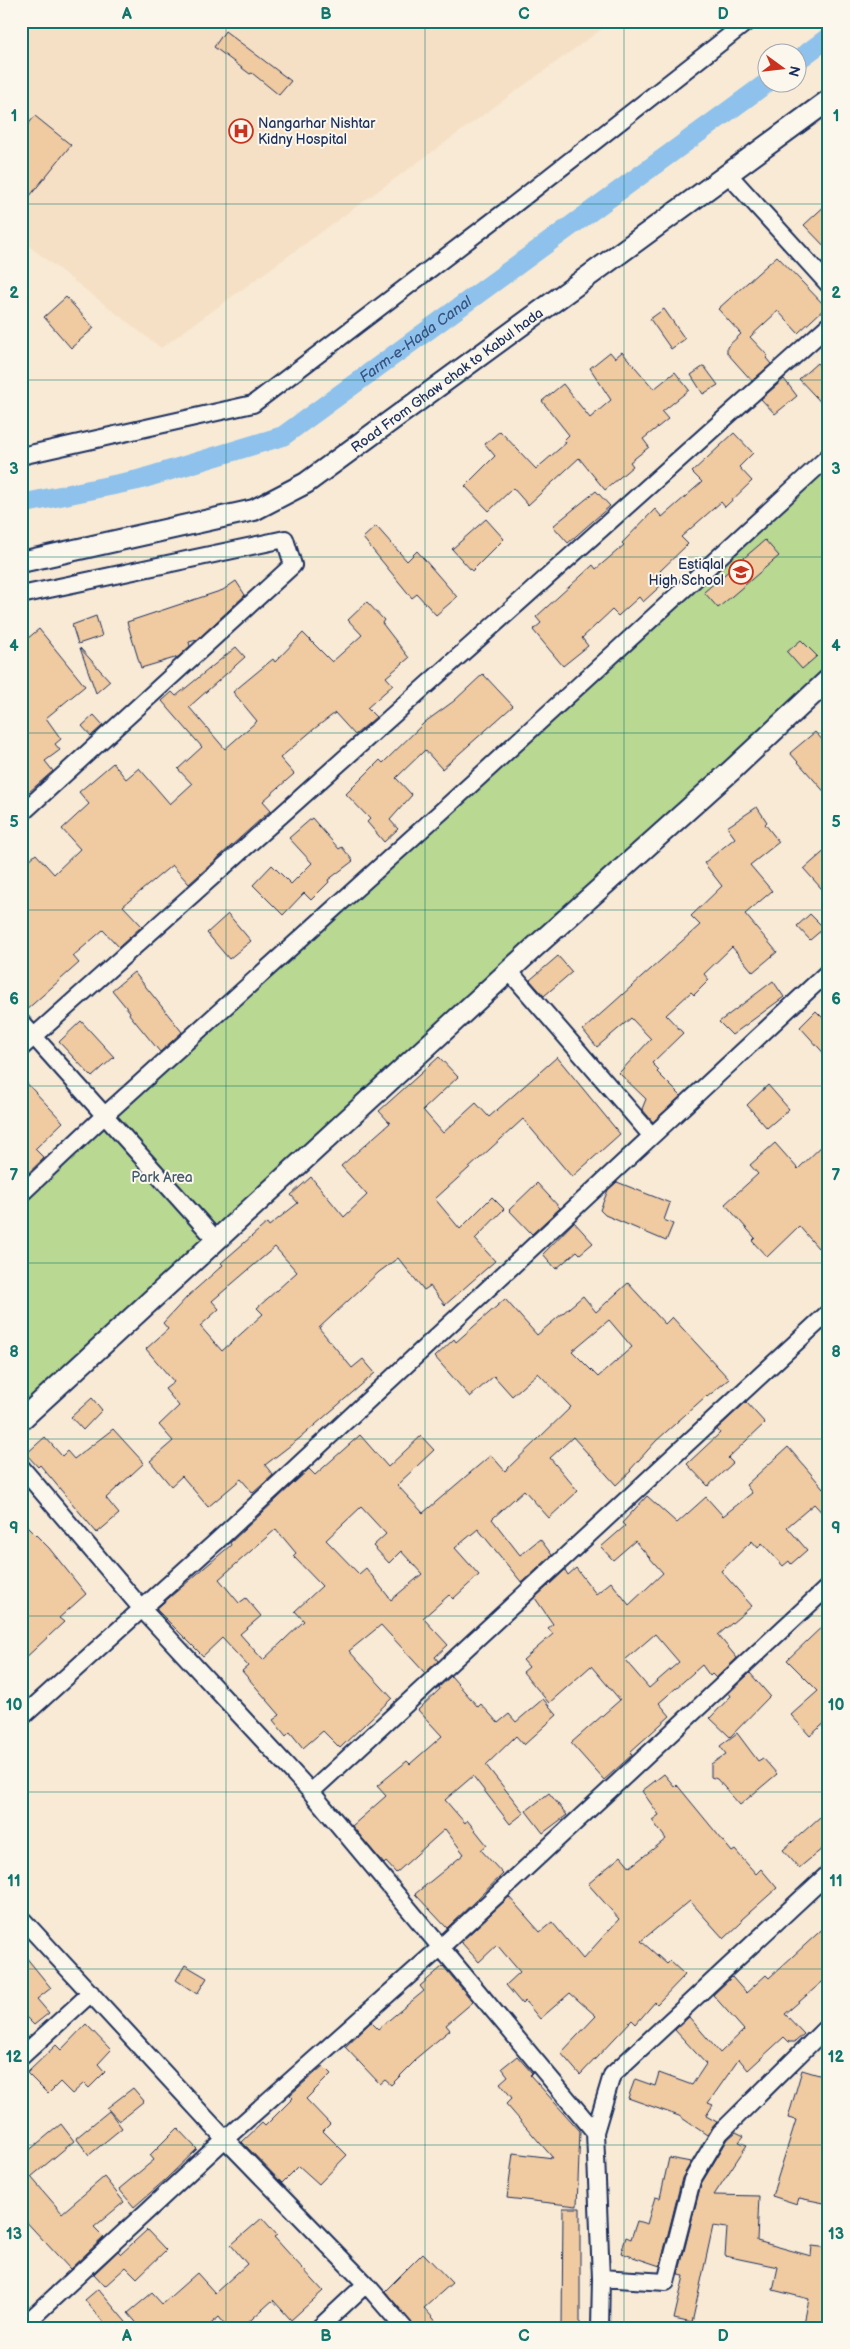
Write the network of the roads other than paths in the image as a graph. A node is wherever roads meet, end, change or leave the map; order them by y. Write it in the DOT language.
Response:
graph roads {
  1 [pos="748,21"];
  2 [pos="829,100"];
  3 [pos="728,174"];
  4 [pos="829,285"];
  5 [pos="829,325"];
  6 [pos="21,456"];
  7 [pos="829,456"];
  8 [pos="21,562"];
  9 [pos="21,595"];
  10 [pos="829,679"];
  11 [pos="21,814"];
  12 [pos="510,972"];
  13 [pos="829,972"];
  14 [pos="21,1022"];
  15 [pos="34,1036"];
  16 [pos="21,1048"];
  17 [pos="105,1115"];
  18 [pos="651,1135"];
  19 [pos="21,1194"];
  20 [pos="217,1241"];
  21 [pos="829,1312"];
  22 [pos="21,1420"];
  23 [pos="21,1467"];
  24 [pos="829,1586"];
  25 [pos="142,1609"];
  26 [pos="21,1718"];
  27 [pos="311,1792"];
  28 [pos="829,1873"];
  29 [pos="21,1918"];
  30 [pos="440,1948"];
  31 [pos="91,1993"];
  32 [pos="829,2025"];
  33 [pos="21,2057"];
  34 [pos="595,2132"];
  35 [pos="225,2138"];
  36 [pos="601,2278"];
  37 [pos="366,2284"];
  38 [pos="21,2328"];
  39 [pos="319,2328"];
  40 [pos="404,2328"];
  41 [pos="600,2328"];
  1 -- 6 [label="street"];
  2 -- 3 [label="street, Road From Ghaw chak to Kabul hada"];
  3 -- 4 [label="street"];
  3 -- 8 [label="street, Road From Ghaw chak to Kabul hada"];
  5 -- 15 [label="street"];
  7 -- 17 [label="street"];
  9 -- 11 [label="street"];
  10 -- 12 [label="street"];
  12 -- 18 [label="street"];
  12 -- 20 [label="street"];
  13 -- 18 [label="street"];
  14 -- 15 [label="street"];
  15 -- 16 [label="street"];
  15 -- 17 [label="street"];
  17 -- 19 [label="street"];
  17 -- 20 [label="street"];
  18 -- 25 [label="street"];
  20 -- 22 [label="street"];
  21 -- 27 [label="street"];
  23 -- 25 [label="street"];
  24 -- 30 [label="street"];
  25 -- 26 [label="street"];
  25 -- 27 [label="street"];
  27 -- 30 [label="street"];
  28 -- 34 [label="street"];
  29 -- 31 [label="street"];
  30 -- 34 [label="street"];
  30 -- 35 [label="street"];
  31 -- 33 [label="street"];
  31 -- 35 [label="street"];
  32 -- 36 [label="street"];
  34 -- 36 [label="street"];
  35 -- 37 [label="street"];
  35 -- 38 [label="street"];
  36 -- 41 [label="street"];
  37 -- 39 [label="street"];
  37 -- 40 [label="street"];
}
